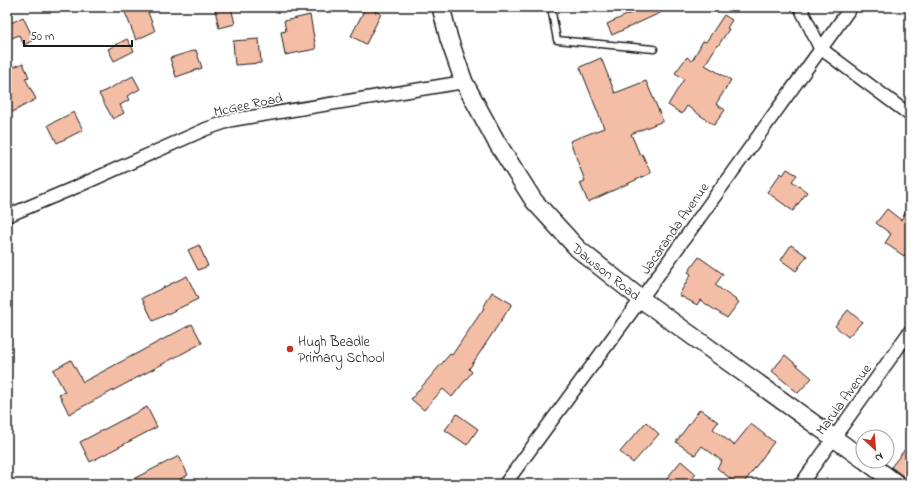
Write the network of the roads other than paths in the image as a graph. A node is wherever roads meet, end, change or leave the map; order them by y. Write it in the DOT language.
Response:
graph roads {
  1 [pos="441,7"];
  2 [pos="551,7"];
  3 [pos="800,7"];
  4 [pos="851,7"];
  5 [pos="820,48"];
  6 [pos="654,49"];
  7 [pos="464,82"];
  8 [pos="910,115"];
  9 [pos="7,216"];
  10 [pos="641,299"];
  11 [pos="910,332"];
  12 [pos="834,437"];
  13 [pos="855,453"];
  14 [pos="877,469"];
  15 [pos="505,484"];
  16 [pos="801,484"];
  17 [pos="897,484"];
  1 -- 7 [label="street, Dawson Road"];
  2 -- 6 [label="lane"];
  3 -- 5 [label="street"];
  4 -- 5 [label="street, Jacaranda Avenue"];
  5 -- 8 [label="street"];
  5 -- 10 [label="street, Jacaranda Avenue"];
  7 -- 9 [label="street, McGee Road"];
  7 -- 10 [label="street, Dawson Road"];
  10 -- 12 [label="street, Dawson Road"];
  10 -- 15 [label="street, Jacaranda Avenue"];
  11 -- 12 [label="street, Marula Avenue"];
  12 -- 13 [label="street, Dawson Road"];
  12 -- 16 [label="street, Marula Avenue"];
  14 -- 17 [label="street"];
}
